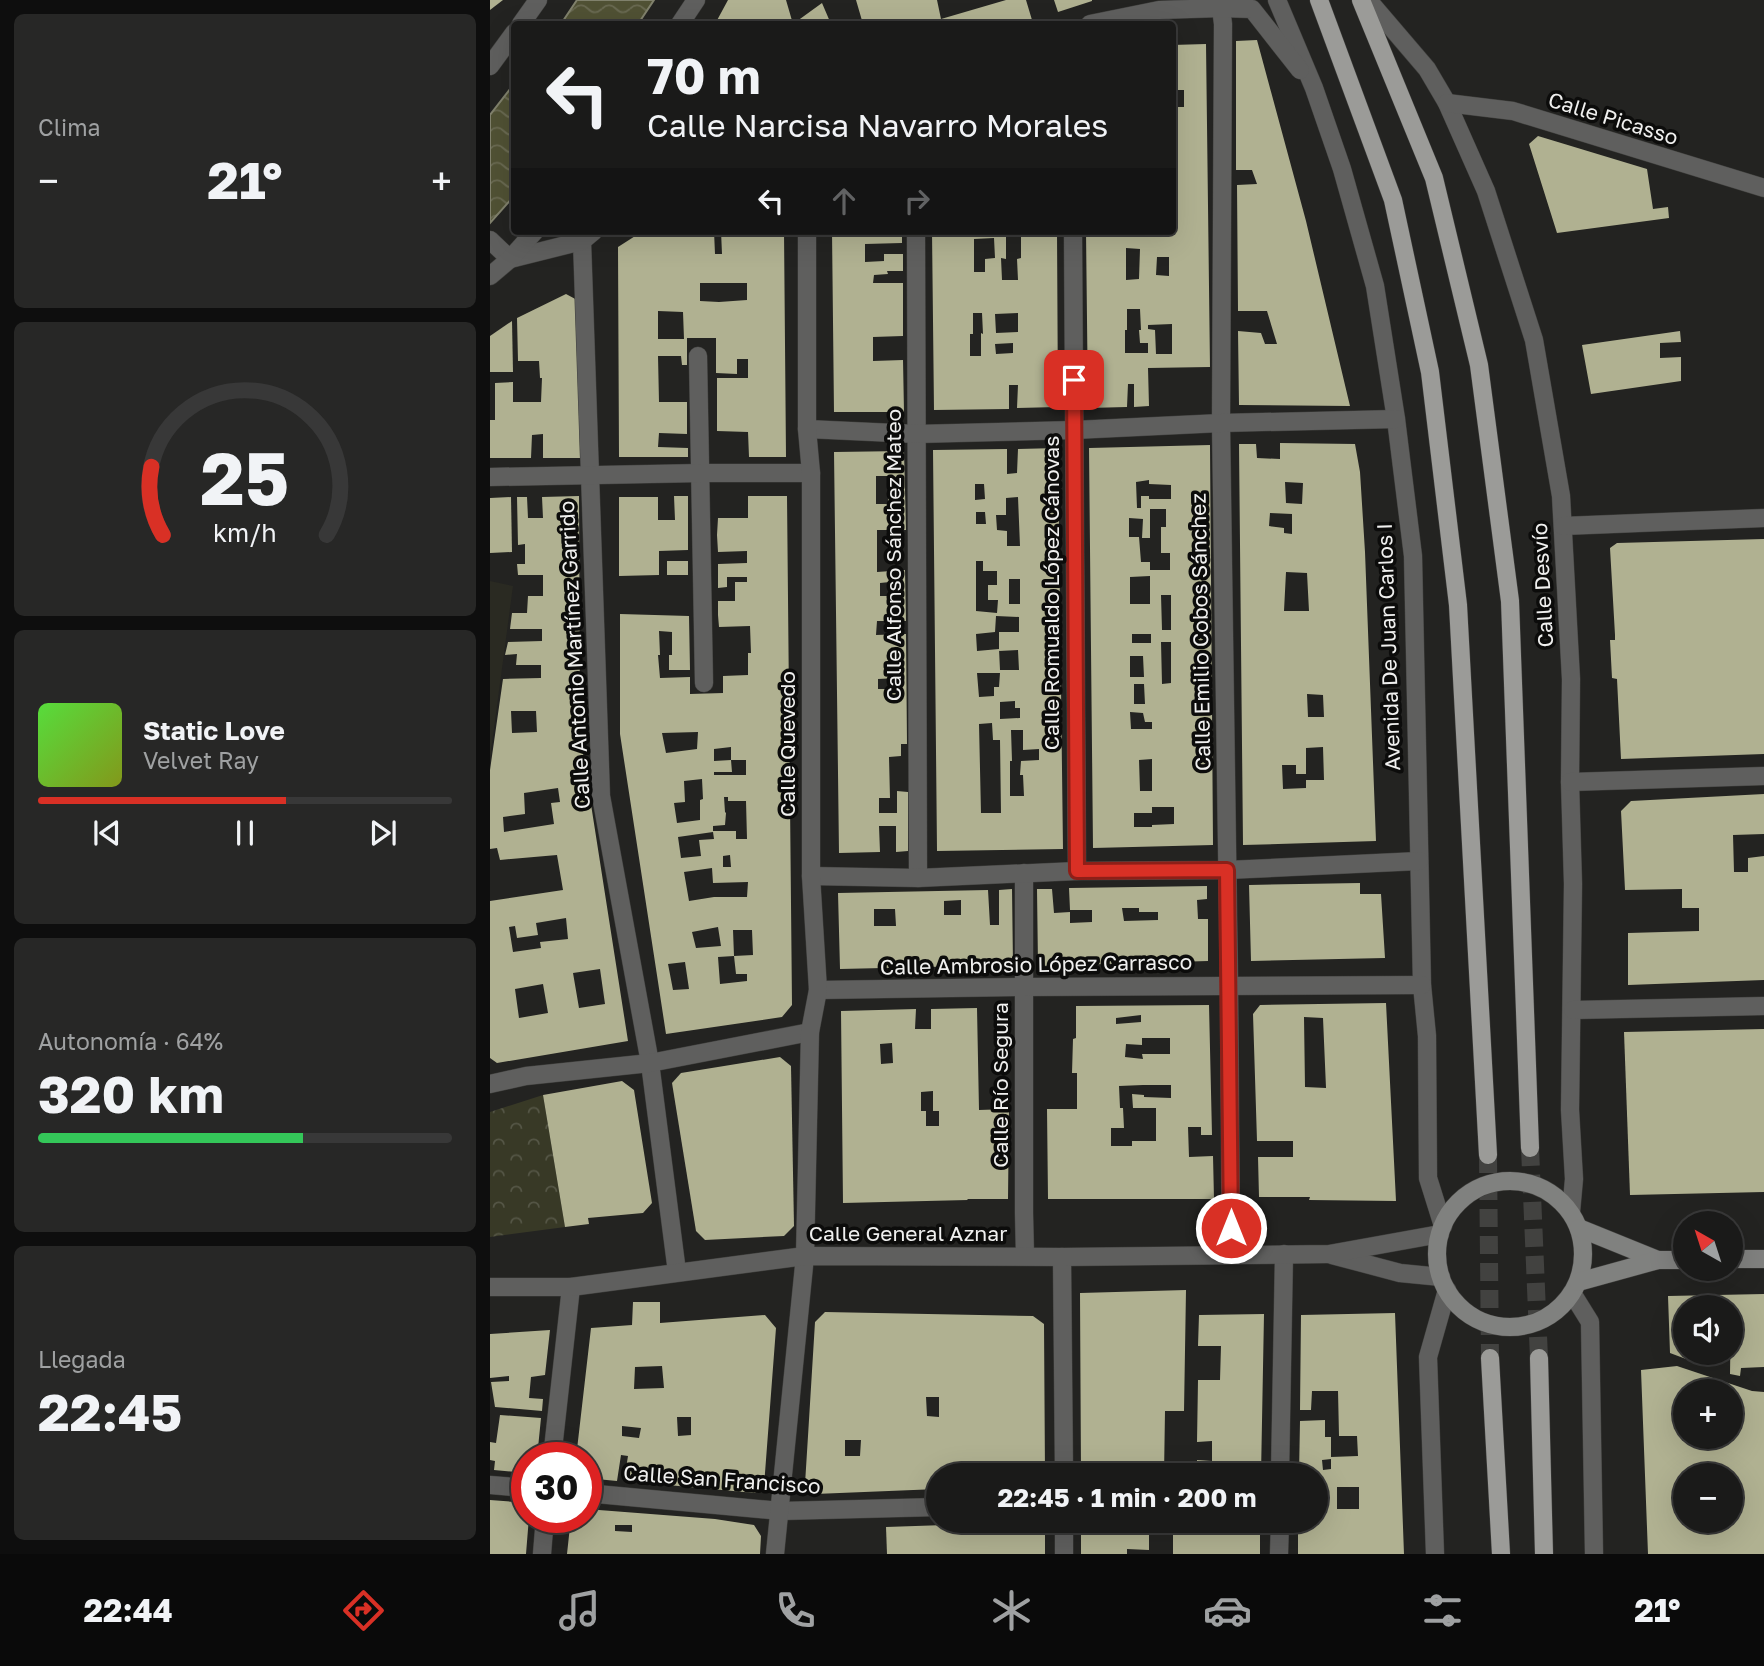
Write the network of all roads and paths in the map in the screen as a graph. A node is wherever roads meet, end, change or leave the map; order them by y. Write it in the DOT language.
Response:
graph roads {
  1 [pos="538,0"];
  2 [pos="696,0"];
  3 [pos="1277,0"];
  4 [pos="1319,0"];
  5 [pos="1361,0"];
  6 [pos="1368,0"];
  7 [pos="1221,8"];
  8 [pos="523,21"];
  9 [pos="682,21"];
  10 [pos="1105,21"];
  11 [pos="511,37"];
  12 [pos="490,66"];
  13 [pos="1314,88"];
  14 [pos="1447,103"];
  15 [pos="1764,188"];
  16 [pos="531,235"];
  17 [pos="807,235"];
  18 [pos="916,235"];
  19 [pos="1073,235"];
  20 [pos="588,236"];
  21 [pos="490,240"];
  22 [pos="510,259"];
  23 [pos="490,276"];
  24 [pos="698,356"];
  25 [pos="1396,419"];
  26 [pos="1221,423"];
  27 [pos="807,429"];
  28 [pos="1074,430"];
  29 [pos="916,434"];
  30 [pos="701,473"];
  31 [pos="811,473"];
  32 [pos="590,476"];
  33 [pos="490,477"];
  34 [pos="1764,519"];
  35 [pos="1563,526"];
  36 [pos="704,683"];
  37 [pos="1764,776"];
  38 [pos="1570,782"];
  39 [pos="1419,861"];
  40 [pos="1227,870"];
  41 [pos="1077,871"];
  42 [pos="1024,873"];
  43 [pos="811,876"];
  44 [pos="918,878"];
  45 [pos="1422,985"];
  46 [pos="1024,986"];
  47 [pos="1229,986"];
  48 [pos="818,990"];
  49 [pos="1764,1006"];
  50 [pos="1573,1010"];
  51 [pos="810,1032"];
  52 [pos="650,1063"];
  53 [pos="490,1084"];
  54 [pos="1530,1148"];
  55 [pos="1488,1156"];
  56 [pos="1575,1220"];
  57 [pos="1441,1230"];
  58 [pos="1284,1254"];
  59 [pos="1329,1254"];
  60 [pos="1231,1255"];
  61 [pos="805,1256"];
  62 [pos="1025,1256"];
  63 [pos="1062,1257"];
  64 [pos="1743,1259"];
  65 [pos="1764,1259"];
  66 [pos="1658,1260"];
  67 [pos="1673,1260"];
  68 [pos="677,1272"];
  69 [pos="1444,1284"];
  70 [pos="490,1287"];
  71 [pos="571,1287"];
  72 [pos="1575,1288"];
  73 [pos="1490,1358"];
  74 [pos="1539,1358"];
  75 [pos="554,1442"];
  76 [pos="1064,1463"];
  77 [pos="1280,1463"];
  78 [pos="490,1485"];
  79 [pos="511,1487"];
  80 [pos="602,1494"];
  81 [pos="926,1507"];
  82 [pos="781,1511"];
  83 [pos="544,1533"];
  84 [pos="1064,1533"];
  85 [pos="1280,1533"];
  86 [pos="542,1554"];
  87 [pos="775,1554"];
  88 [pos="1064,1554"];
  89 [pos="1279,1554"];
  90 [pos="1436,1554"];
  91 [pos="1501,1554"];
  92 [pos="1544,1554"];
  93 [pos="1594,1554"];
  1 -- 8 [label="street"];
  2 -- 9 [label="street"];
  3 -- 13 [label="street, Avenida De Juan Carlos I"];
  4 -- 55 [label="main road"];
  5 -- 54 [label="main road"];
  6 -- 14 [label="street, Calle Desvío"];
  7 -- 10 [label="street"];
  7 -- 13 [label="street"];
  7 -- 26 [label="street, Calle Emilio Cobos Sánchez"];
  11 -- 12 [label="street"];
  13 -- 25 [label="street, Avenida De Juan Carlos I"];
  14 -- 15 [label="street, Calle Picasso"];
  14 -- 35 [label="street, Calle Desvío"];
  16 -- 22 [label="street"];
  17 -- 27 [label="street, Calle Quevedo"];
  18 -- 29 [label="street, Calle Alfonso Sánchez Mateo"];
  19 -- 28 [label="street, Calle Romualdo López Cánovas"];
  20 -- 22 [label="street"];
  20 -- 32 [label="street, Calle Antonio Martínez Garrido"];
  21 -- 22 [label="street"];
  22 -- 23 [label="street"];
  24 -- 30 [label="street"];
  25 -- 26 [label="street"];
  25 -- 39 [label="street, Avenida De Juan Carlos I"];
  26 -- 28 [label="street"];
  26 -- 40 [label="street, Calle Emilio Cobos Sánchez"];
  27 -- 29 [label="street"];
  27 -- 31 [label="street, Calle Quevedo"];
  28 -- 29 [label="street"];
  28 -- 41 [label="street, Calle Romualdo López Cánovas"];
  29 -- 44 [label="street, Calle Alfonso Sánchez Mateo"];
  30 -- 31 [label="street"];
  30 -- 32 [label="street"];
  30 -- 36 [label="street"];
  31 -- 43 [label="street, Calle Quevedo"];
  32 -- 33 [label="street"];
  32 -- 52 [label="street, Calle Antonio Martínez Garrido"];
  34 -- 35 [label="street"];
  35 -- 38 [label="street, Calle Desvío"];
  37 -- 38 [label="street"];
  38 -- 50 [label="street, Calle Desvío"];
  39 -- 40 [label="street"];
  39 -- 45 [label="street, Avenida De Juan Carlos I"];
  40 -- 41 [label="street"];
  40 -- 47 [label="street, Calle Emilio Cobos Sánchez"];
  41 -- 42 [label="street"];
  42 -- 44 [label="street"];
  42 -- 46 [label="street, Calle Río Segura"];
  43 -- 44 [label="street"];
  43 -- 48 [label="street, Calle Quevedo"];
  45 -- 47 [label="street, Calle Ambrosio López Carrasco"];
  45 -- 57 [label="street, Avenida De Juan Carlos I"];
  46 -- 47 [label="street, Calle Ambrosio López Carrasco"];
  46 -- 48 [label="street, Calle Ambrosio López Carrasco"];
  46 -- 62 [label="street, Calle Río Segura"];
  47 -- 60 [label="street, Calle Emilio Cobos Sánchez"];
  48 -- 51 [label="street, Calle Quevedo"];
  49 -- 50 [label="street"];
  50 -- 56 [label="street, Calle Desvío"];
  51 -- 52 [label="street"];
  51 -- 61 [label="street, Calle Quevedo"];
  52 -- 53 [label="street"];
  52 -- 68 [label="street, Calle Antonio Martínez Garrido"];
  56 -- 57 [label="main road"];
  56 -- 66 [label="main road"];
  56 -- 72 [label="main road"];
  57 -- 59 [label="street, Calle General Aznar"];
  57 -- 69 [label="main road"];
  58 -- 59 [label="street, Calle General Aznar"];
  58 -- 60 [label="street, Calle General Aznar"];
  58 -- 77 [label="street"];
  59 -- 69 [label="street, Calle General Aznar"];
  60 -- 63 [label="street, Calle General Aznar"];
  61 -- 62 [label="street, Calle General Aznar"];
  61 -- 68 [label="street, Calle General Aznar"];
  61 -- 82 [label="street, Calle Quevedo"];
  62 -- 63 [label="street, Calle General Aznar"];
  63 -- 76 [label="street"];
  64 -- 65 [label="main road"];
  66 -- 67 [label="main road"];
  66 -- 72 [label="main road"];
  68 -- 71 [label="street, Calle General Aznar"];
  69 -- 72 [label="main road"];
  69 -- 90 [label="street"];
  70 -- 71 [label="street, Calle General Aznar"];
  71 -- 75 [label="street"];
  72 -- 93 [label="street"];
  73 -- 91 [label="main road"];
  74 -- 92 [label="main road"];
  78 -- 79 [label="street"];
  80 -- 82 [label="street, Calle San Francisco"];
  81 -- 82 [label="street, Calle San Francisco"];
  82 -- 87 [label="street, Calle Quevedo"];
  83 -- 86 [label="street"];
  84 -- 88 [label="street"];
  85 -- 89 [label="street"];
}
